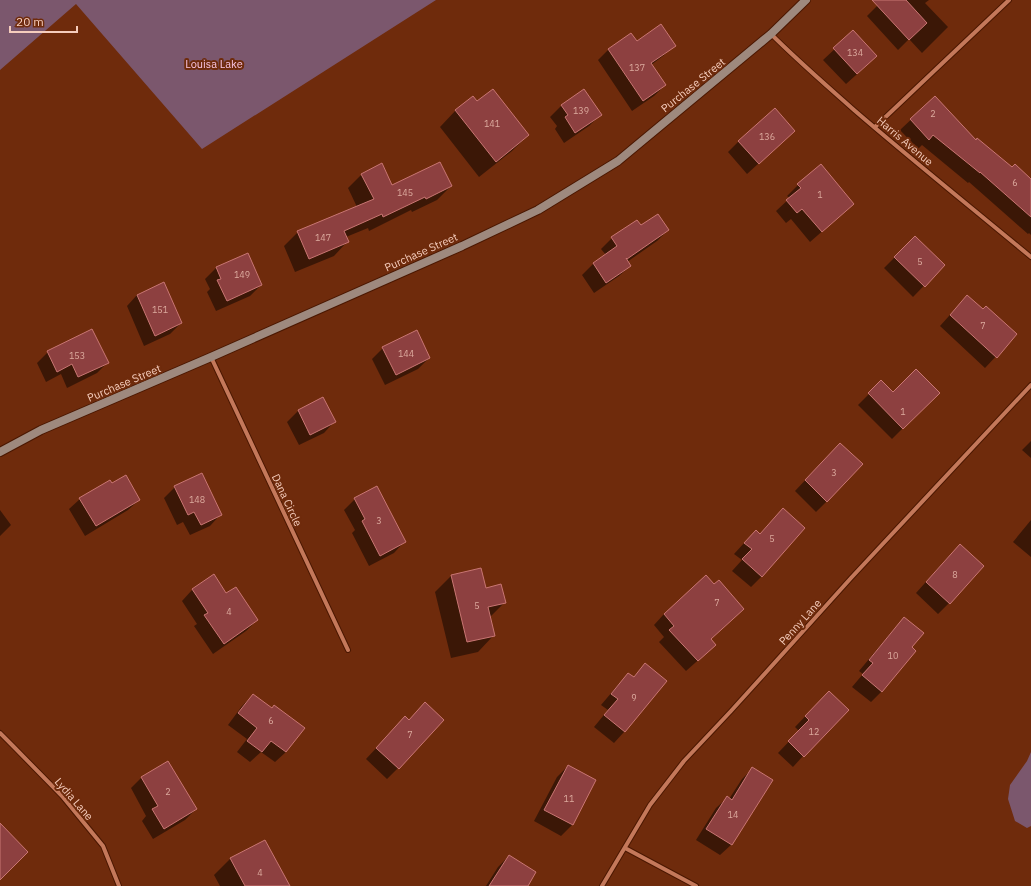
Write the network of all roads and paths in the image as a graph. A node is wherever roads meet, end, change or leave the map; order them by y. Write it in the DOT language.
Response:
graph roads {
  1 [pos="806,0"];
  2 [pos="1008,0"];
  3 [pos="771,34"];
  4 [pos="875,127"];
  5 [pos="1031,257"];
  6 [pos="211,358"];
  7 [pos="1031,385"];
  8 [pos="0,452"];
  9 [pos="348,650"];
  10 [pos="0,733"];
  11 [pos="625,848"];
  12 [pos="120,886"];
  13 [pos="602,886"];
  14 [pos="696,886"];
  1 -- 3 [label="main road, Purchase Street"];
  2 -- 4 [label="street"];
  3 -- 4 [label="street, Harris Avenue"];
  3 -- 6 [label="main road, Purchase Street"];
  4 -- 5 [label="street, Harris Avenue"];
  6 -- 8 [label="main road, Purchase Street"];
  6 -- 9 [label="street, Dana Circle"];
  7 -- 11 [label="street, Penny Lane"];
  10 -- 12 [label="street, Lydia Lane"];
  11 -- 13 [label="street, Penny Lane"];
  11 -- 14 [label="street"];
}
